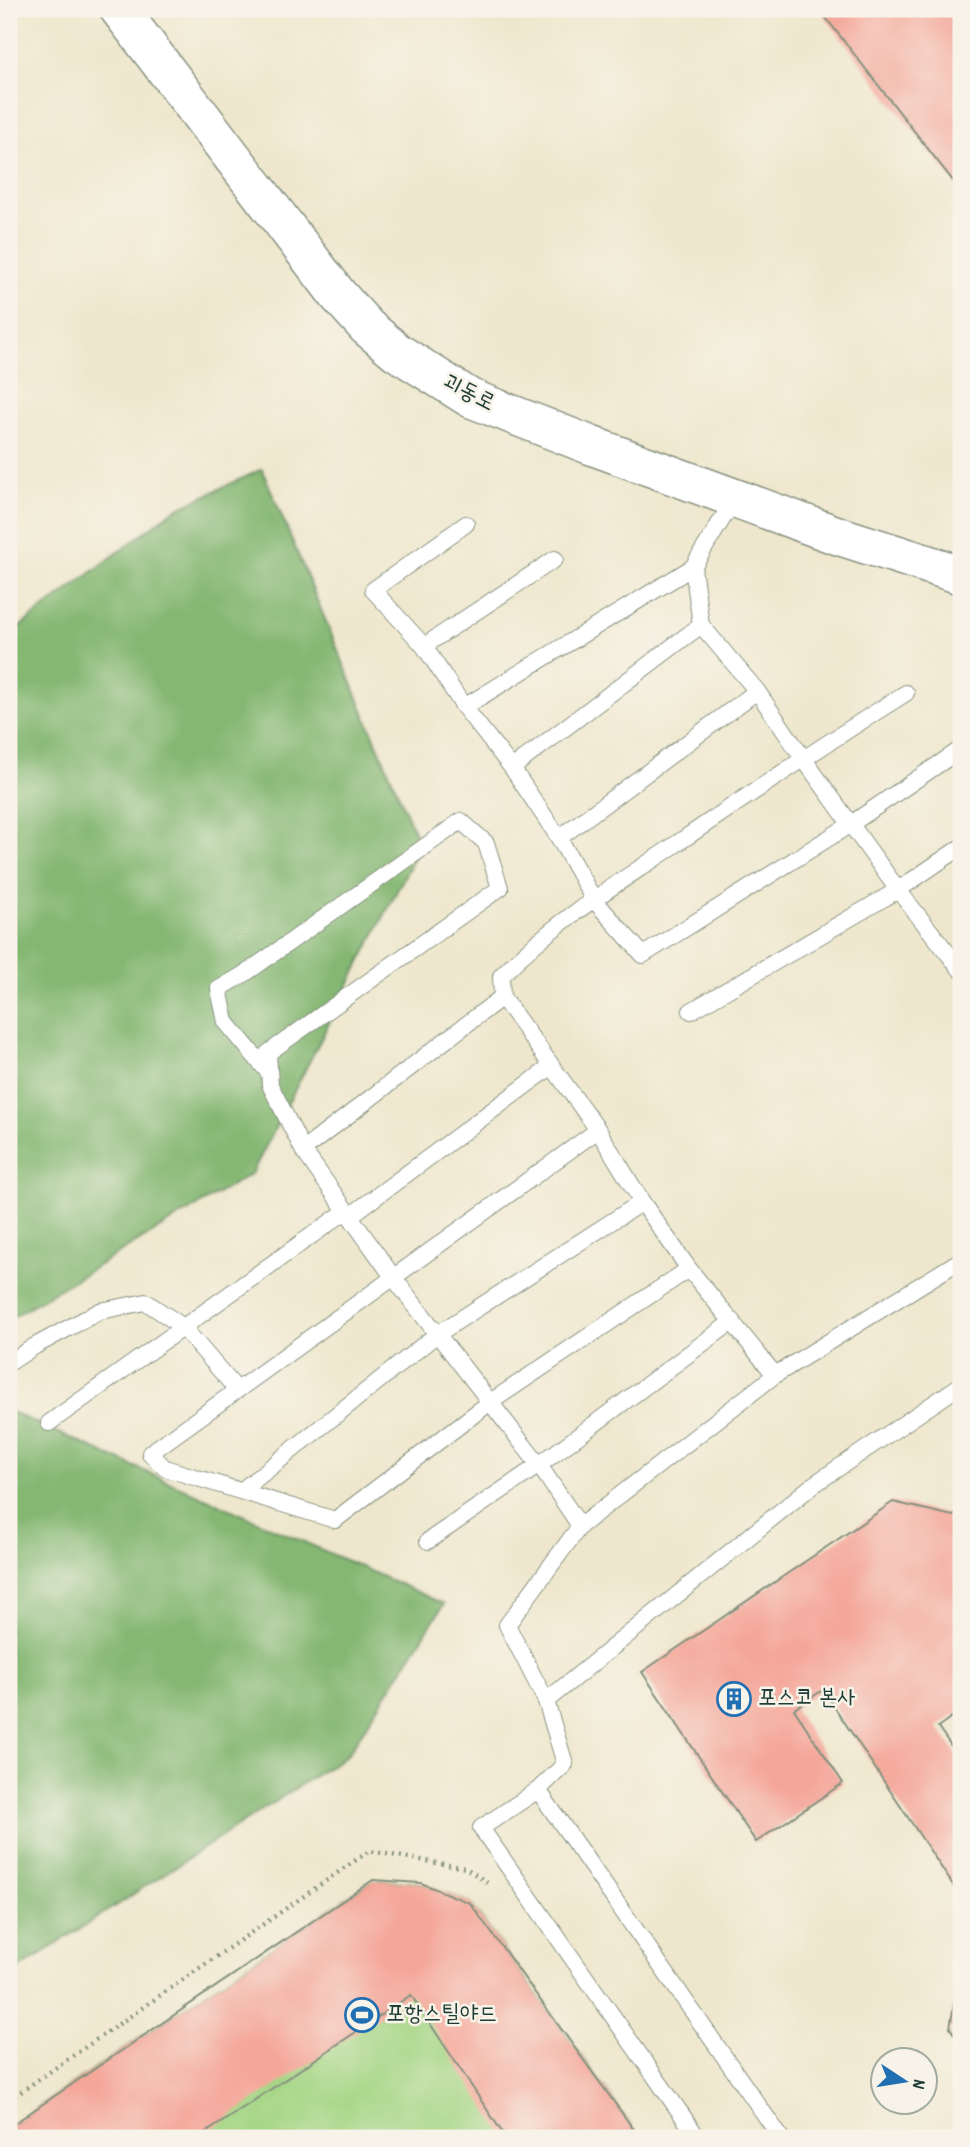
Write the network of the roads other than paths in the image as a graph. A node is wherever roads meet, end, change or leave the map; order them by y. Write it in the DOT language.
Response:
graph roads {
  1 [pos="119,9"];
  2 [pos="735,498"];
  3 [pos="466,524"];
  4 [pos="555,559"];
  5 [pos="693,567"];
  6 [pos="961,575"];
  7 [pos="701,625"];
  8 [pos="425,646"];
  9 [pos="757,691"];
  10 [pos="906,693"];
  11 [pos="464,707"];
  12 [pos="961,750"];
  13 [pos="803,758"];
  14 [pos="512,768"];
  15 [pos="851,824"];
  16 [pos="559,838"];
  17 [pos="961,847"];
  18 [pos="898,890"];
  19 [pos="594,900"];
  20 [pos="961,970"];
  21 [pos="502,997"];
  22 [pos="691,1011"];
  23 [pos="552,1066"];
  24 [pos="269,1073"];
  25 [pos="598,1129"];
  26 [pos="303,1150"];
  27 [pos="642,1202"];
  28 [pos="348,1213"];
  29 [pos="961,1260"];
  30 [pos="689,1269"];
  31 [pos="393,1278"];
  32 [pos="733,1321"];
  33 [pos="182,1326"];
  34 [pos="436,1335"];
  35 [pos="9,1363"];
  36 [pos="775,1375"];
  37 [pos="961,1385"];
  38 [pos="237,1390"];
  39 [pos="489,1403"];
  40 [pos="49,1423"];
  41 [pos="539,1465"];
  42 [pos="241,1491"];
  43 [pos="580,1526"];
  44 [pos="428,1541"];
  45 [pos="545,1701"];
  46 [pos="538,1790"];
  47 [pos="698,2138"];
  48 [pos="781,2138"];
  1 -- 2 [label="street, 괴동로"];
  2 -- 5 [label="lane"];
  2 -- 6 [label="street, 괴동로"];
  3 -- 8 [label="lane"];
  4 -- 8 [label="lane"];
  5 -- 7 [label="lane"];
  5 -- 11 [label="lane"];
  7 -- 9 [label="lane"];
  7 -- 14 [label="lane"];
  8 -- 11 [label="lane"];
  9 -- 13 [label="lane"];
  9 -- 16 [label="lane"];
  10 -- 13 [label="lane"];
  11 -- 14 [label="lane"];
  12 -- 15 [label="lane"];
  13 -- 15 [label="lane"];
  13 -- 19 [label="lane"];
  14 -- 16 [label="lane"];
  15 -- 18 [label="lane"];
  15 -- 19 [label="lane"];
  16 -- 19 [label="lane"];
  17 -- 18 [label="lane"];
  18 -- 20 [label="lane"];
  18 -- 22 [label="lane"];
  19 -- 21 [label="lane"];
  21 -- 23 [label="lane"];
  21 -- 26 [label="lane"];
  23 -- 25 [label="lane"];
  23 -- 28 [label="lane"];
  24 -- 24 [label="lane"];
  24 -- 26 [label="lane"];
  25 -- 27 [label="lane"];
  25 -- 31 [label="lane"];
  26 -- 28 [label="lane"];
  27 -- 30 [label="lane"];
  27 -- 34 [label="lane"];
  28 -- 31 [label="lane"];
  28 -- 33 [label="lane"];
  29 -- 36 [label="lane"];
  30 -- 32 [label="lane"];
  30 -- 39 [label="lane"];
  31 -- 34 [label="lane"];
  31 -- 38 [label="lane"];
  32 -- 36 [label="lane"];
  32 -- 41 [label="lane"];
  33 -- 35 [label="lane"];
  33 -- 38 [label="lane"];
  33 -- 40 [label="lane"];
  34 -- 39 [label="lane"];
  34 -- 42 [label="lane"];
  36 -- 43 [label="lane"];
  37 -- 45 [label="lane"];
  38 -- 42 [label="lane"];
  39 -- 41 [label="lane"];
  39 -- 42 [label="lane"];
  41 -- 43 [label="lane"];
  41 -- 44 [label="lane"];
  43 -- 45 [label="lane"];
  45 -- 46 [label="lane"];
  46 -- 47 [label="lane"];
  46 -- 48 [label="lane"];
}
